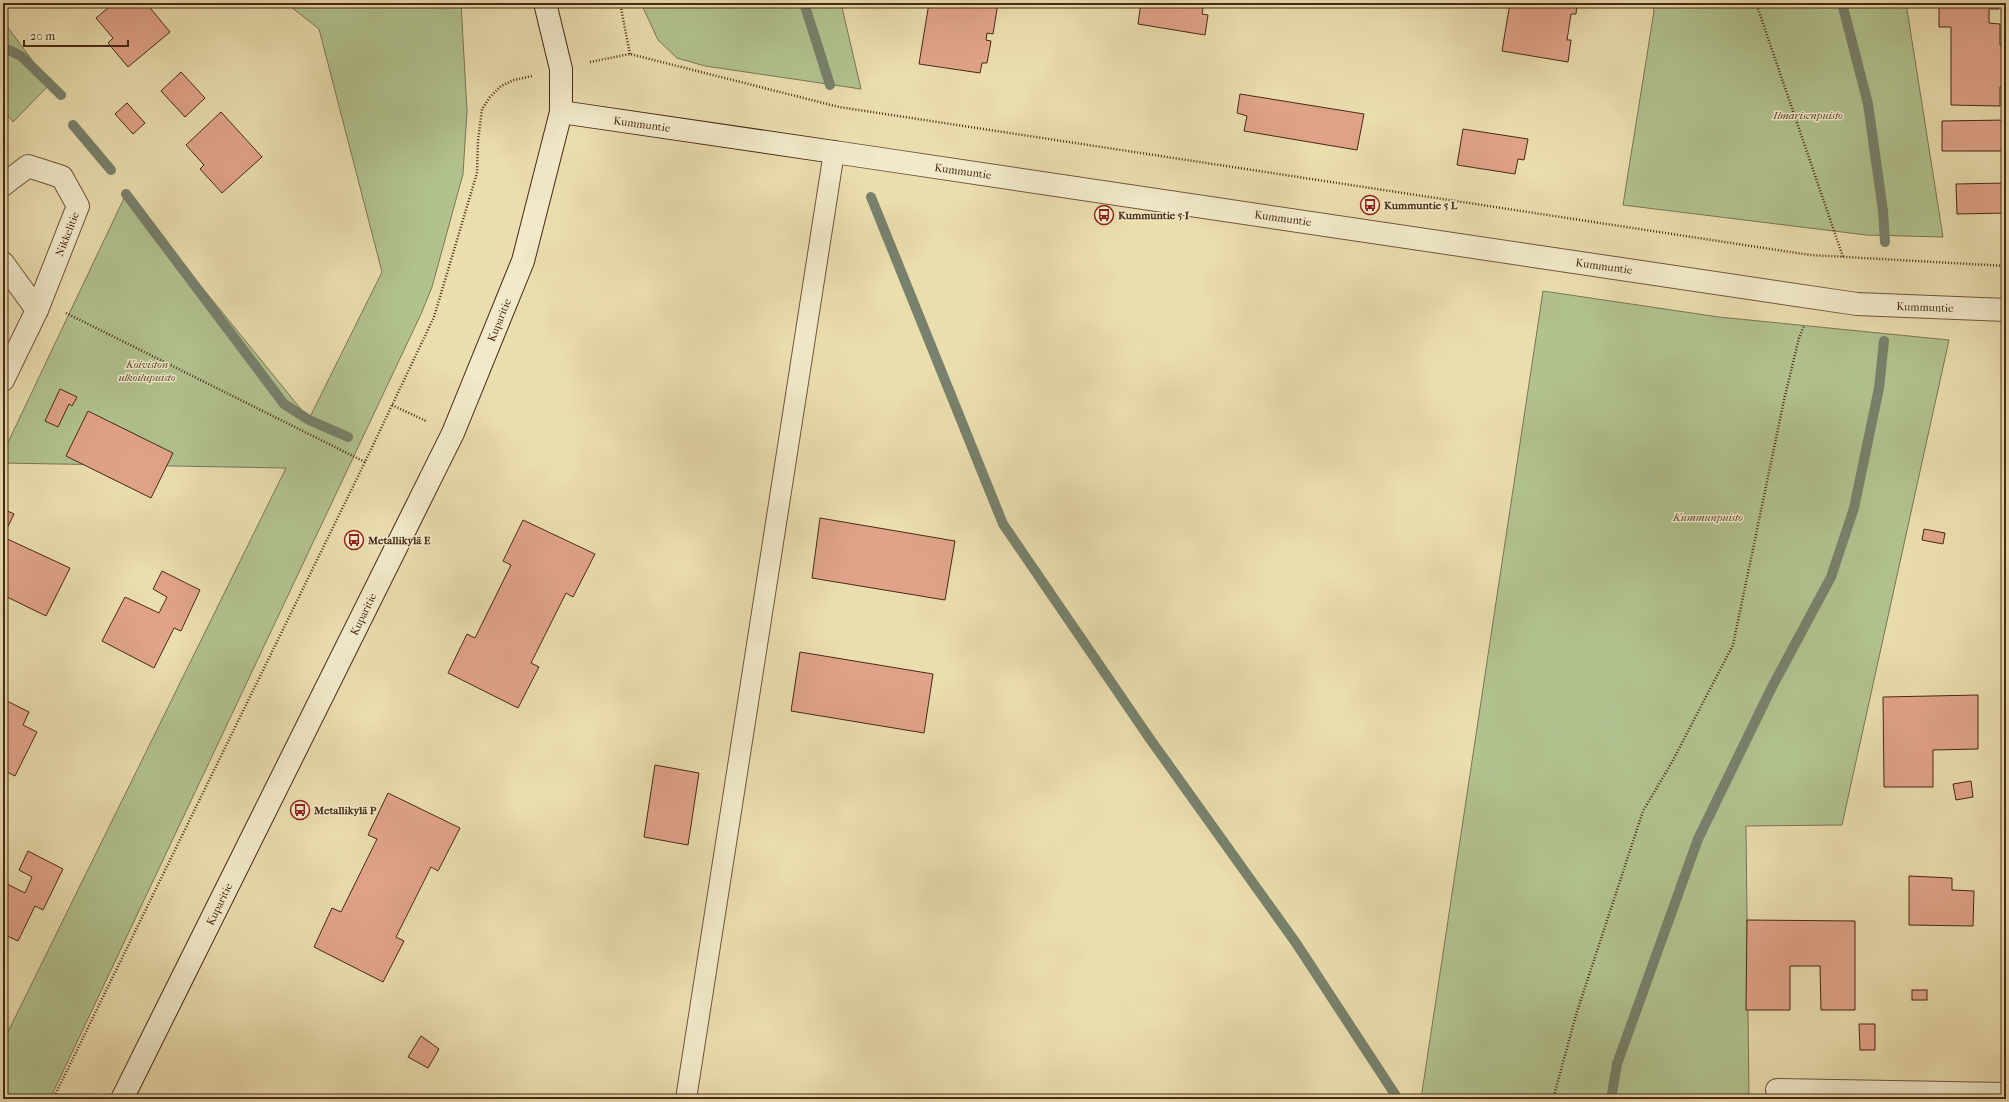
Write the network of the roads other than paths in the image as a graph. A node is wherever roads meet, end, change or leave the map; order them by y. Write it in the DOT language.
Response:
graph roads {
  1 [pos="545,3"];
  2 [pos="562,112"];
  3 [pos="834,152"];
  4 [pos="3,185"];
  5 [pos="3,263"];
  6 [pos="39,305"];
  7 [pos="2006,310"];
  8 [pos="3,380"];
  9 [pos="1777,1090"];
  10 [pos="2006,1094"];
  11 [pos="122,1099"];
  12 [pos="686,1099"];
  1 -- 2 [label="street, Kuparitie"];
  2 -- 3 [label="street, Kummuntie"];
  2 -- 11 [label="street, Kuparitie"];
  3 -- 7 [label="street, Kummuntie"];
  3 -- 12 [label="lane"];
  4 -- 6 [label="street, Nikkelitie"];
  5 -- 6 [label="street"];
  6 -- 8 [label="street"];
  9 -- 10 [label="street"];
}
